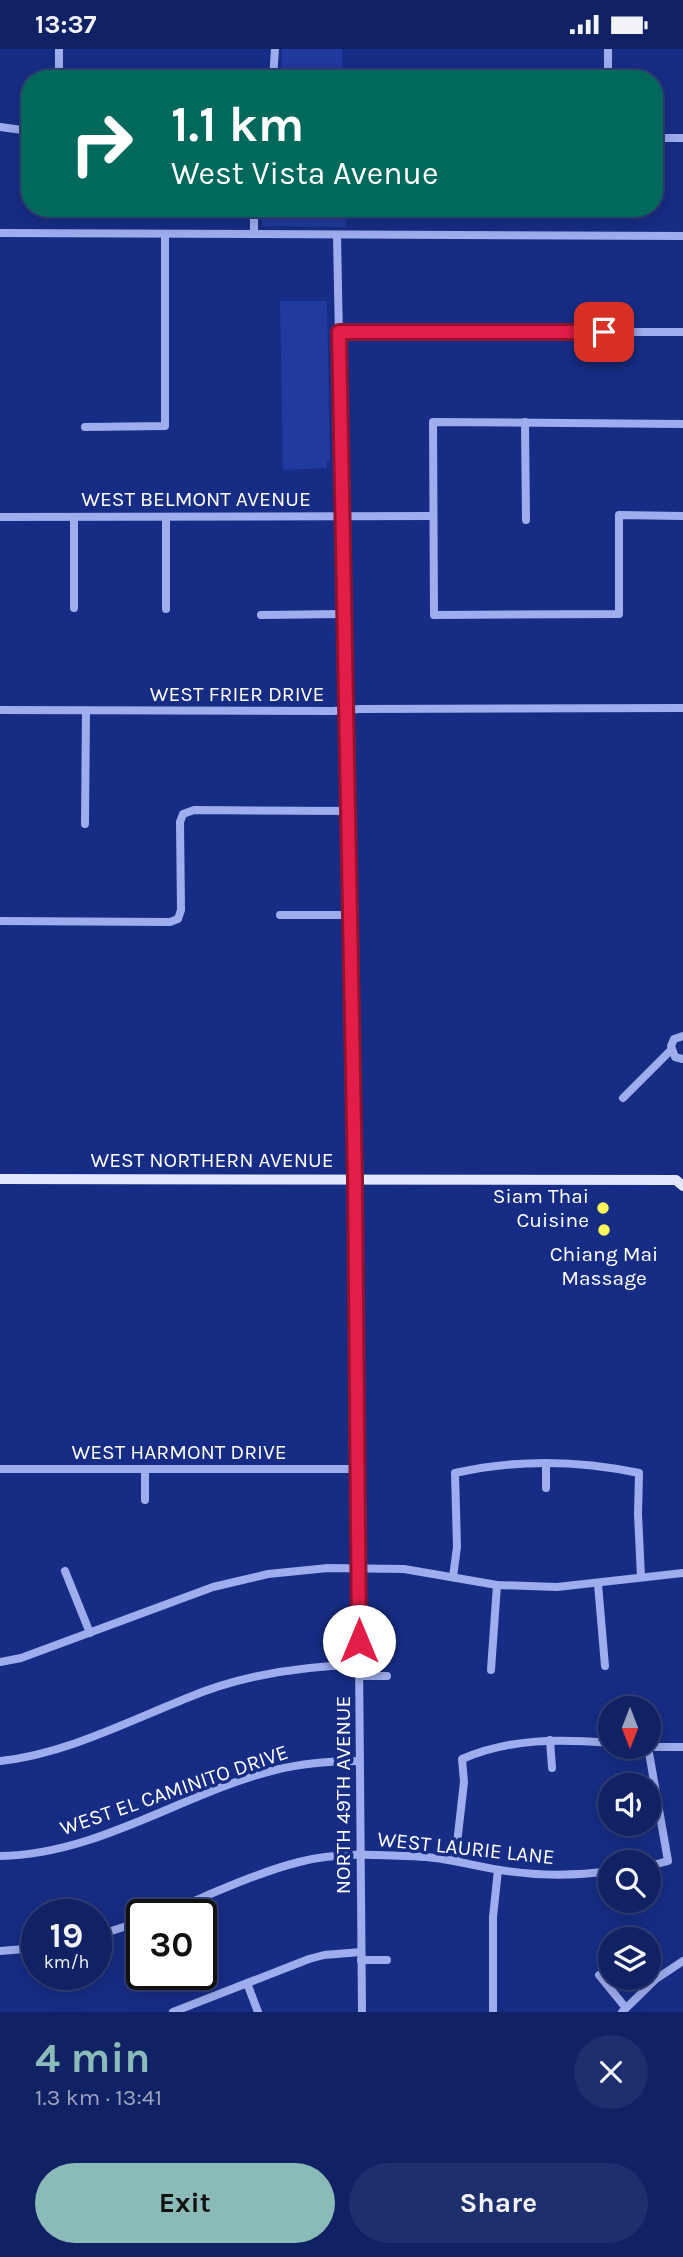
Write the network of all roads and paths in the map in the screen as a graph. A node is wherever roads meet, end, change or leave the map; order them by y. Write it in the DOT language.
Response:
graph roads {
  1 [pos="59,49"];
  2 [pos="275,49"];
  3 [pos="608,49"];
  4 [pos="60,70"];
  5 [pos="274,70"];
  6 [pos="608,70"];
  7 [pos="0,127"];
  8 [pos="21,130"];
  9 [pos="663,138"];
  10 [pos="683,138"];
  11 [pos="254,217"];
  12 [pos="0,233"];
  13 [pos="254,233"];
  14 [pos="165,234"];
  15 [pos="337,235"];
  16 [pos="683,236"];
  17 [pos="339,332"];
  18 [pos="683,332"];
  19 [pos="525,422"];
  20 [pos="683,423"];
  21 [pos="85,426"];
  22 [pos="342,516"];
  23 [pos="433,516"];
  24 [pos="683,516"];
  25 [pos="0,517"];
  26 [pos="74,517"];
  27 [pos="166,517"];
  28 [pos="526,520"];
  29 [pos="74,608"];
  30 [pos="166,609"];
  31 [pos="344,614"];
  32 [pos="261,615"];
  33 [pos="683,708"];
  34 [pos="0,710"];
  35 [pos="86,711"];
  36 [pos="345,711"];
  37 [pos="348,811"];
  38 [pos="85,824"];
  39 [pos="280,915"];
  40 [pos="350,915"];
  41 [pos="0,921"];
  42 [pos="683,1036"];
  43 [pos="671,1050"];
  44 [pos="683,1059"];
  45 [pos="624,1098"];
  46 [pos="0,1179"];
  47 [pos="355,1180"];
  48 [pos="681,1180"];
  49 [pos="546,1462"];
  50 [pos="0,1469"];
  51 [pos="145,1469"];
  52 [pos="358,1469"];
  53 [pos="546,1488"];
  54 [pos="145,1500"];
  55 [pos="359,1567"];
  56 [pos="65,1571"];
  57 [pos="683,1573"];
  58 [pos="453,1577"];
  59 [pos="642,1577"];
  60 [pos="598,1584"];
  61 [pos="497,1585"];
  62 [pos="90,1633"];
  63 [pos="0,1662"];
  64 [pos="359,1665"];
  65 [pos="605,1666"];
  66 [pos="491,1670"];
  67 [pos="359,1676"];
  68 [pos="387,1676"];
  69 [pos="550,1740"];
  70 [pos="598,1742"];
  71 [pos="662,1747"];
  72 [pos="683,1747"];
  73 [pos="650,1759"];
  74 [pos="0,1761"];
  75 [pos="360,1761"];
  76 [pos="552,1768"];
  77 [pos="360,1855"];
  78 [pos="0,1856"];
  79 [pos="455,1861"];
  80 [pos="661,1862"];
  81 [pos="498,1870"];
  82 [pos="598,1872"];
  83 [pos="201,1899"];
  84 [pos="21,1949"];
  85 [pos="0,1951"];
  86 [pos="361,1956"];
  87 [pos="387,1960"];
  88 [pos="683,1961"];
  89 [pos="247,1983"];
  90 [pos="610,1990"];
  91 [pos="624,2010"];
  92 [pos="173,2012"];
  93 [pos="258,2012"];
  94 [pos="362,2012"];
  95 [pos="493,2012"];
  1 -- 4 [label="street"];
  2 -- 5 [label="street"];
  3 -- 6 [label="street"];
  7 -- 8 [label="street"];
  9 -- 10 [label="street"];
  11 -- 13 [label="street"];
  12 -- 14 [label="street"];
  13 -- 14 [label="street"];
  13 -- 15 [label="street"];
  14 -- 21 [label="street"];
  15 -- 16 [label="street"];
  15 -- 17 [label="street, NORTH 49TH AVENUE"];
  17 -- 18 [label="street"];
  17 -- 22 [label="street, NORTH 49TH AVENUE"];
  19 -- 20 [label="street"];
  19 -- 23 [label="street"];
  19 -- 28 [label="street"];
  22 -- 23 [label="street, WEST BELMONT AVENUE"];
  22 -- 27 [label="street, WEST BELMONT AVENUE"];
  22 -- 31 [label="street, NORTH 49TH AVENUE"];
  23 -- 24 [label="street"];
  25 -- 26 [label="street, WEST BELMONT AVENUE"];
  26 -- 27 [label="street, WEST BELMONT AVENUE"];
  26 -- 29 [label="street"];
  27 -- 30 [label="street"];
  31 -- 32 [label="street"];
  31 -- 36 [label="street, NORTH 49TH AVENUE"];
  33 -- 36 [label="street, WEST FRIER DRIVE"];
  34 -- 35 [label="street, WEST FRIER DRIVE"];
  35 -- 36 [label="street, WEST FRIER DRIVE"];
  35 -- 38 [label="street"];
  36 -- 37 [label="street, NORTH 49TH AVENUE"];
  37 -- 40 [label="street, NORTH 49TH AVENUE"];
  37 -- 41 [label="street"];
  39 -- 40 [label="street"];
  40 -- 47 [label="street, NORTH 49TH AVENUE"];
  42 -- 43 [label="street"];
  43 -- 44 [label="street"];
  43 -- 45 [label="street"];
  46 -- 47 [label="main road, WEST NORTHERN AVENUE"];
  47 -- 48 [label="main road, WEST NORTHERN AVENUE"];
  47 -- 52 [label="street, NORTH 49TH AVENUE"];
  49 -- 53 [label="street"];
  49 -- 58 [label="street"];
  49 -- 59 [label="street"];
  50 -- 51 [label="street, WEST HARMONT DRIVE"];
  51 -- 52 [label="street, WEST HARMONT DRIVE"];
  51 -- 54 [label="street"];
  52 -- 55 [label="street, NORTH 49TH AVENUE"];
  55 -- 58 [label="street"];
  55 -- 62 [label="street"];
  55 -- 64 [label="street, NORTH 49TH AVENUE"];
  56 -- 62 [label="street"];
  57 -- 59 [label="street"];
  58 -- 61 [label="street"];
  59 -- 60 [label="street"];
  60 -- 61 [label="street"];
  60 -- 65 [label="street"];
  61 -- 66 [label="street"];
  62 -- 63 [label="street"];
  64 -- 67 [label="street, NORTH 49TH AVENUE"];
  64 -- 74 [label="street"];
  67 -- 68 [label="street"];
  67 -- 75 [label="street, NORTH 49TH AVENUE"];
  69 -- 70 [label="street"];
  69 -- 76 [label="street"];
  69 -- 79 [label="street"];
  71 -- 72 [label="street"];
  73 -- 80 [label="street"];
  75 -- 77 [label="street, NORTH 49TH AVENUE"];
  75 -- 78 [label="street, WEST EL CAMINITO DRIVE"];
  77 -- 79 [label="street, WEST LAURIE LANE"];
  77 -- 83 [label="street, WEST LAURIE LANE"];
  77 -- 86 [label="street, NORTH 49TH AVENUE"];
  79 -- 81 [label="street, WEST LAURIE LANE"];
  81 -- 82 [label="street, WEST LAURIE LANE"];
  81 -- 95 [label="street"];
  84 -- 85 [label="street"];
  86 -- 87 [label="street"];
  86 -- 89 [label="street"];
  86 -- 94 [label="street, NORTH 49TH AVENUE"];
  88 -- 91 [label="street"];
  89 -- 92 [label="street"];
  89 -- 93 [label="street"];
  90 -- 91 [label="street"];
}
